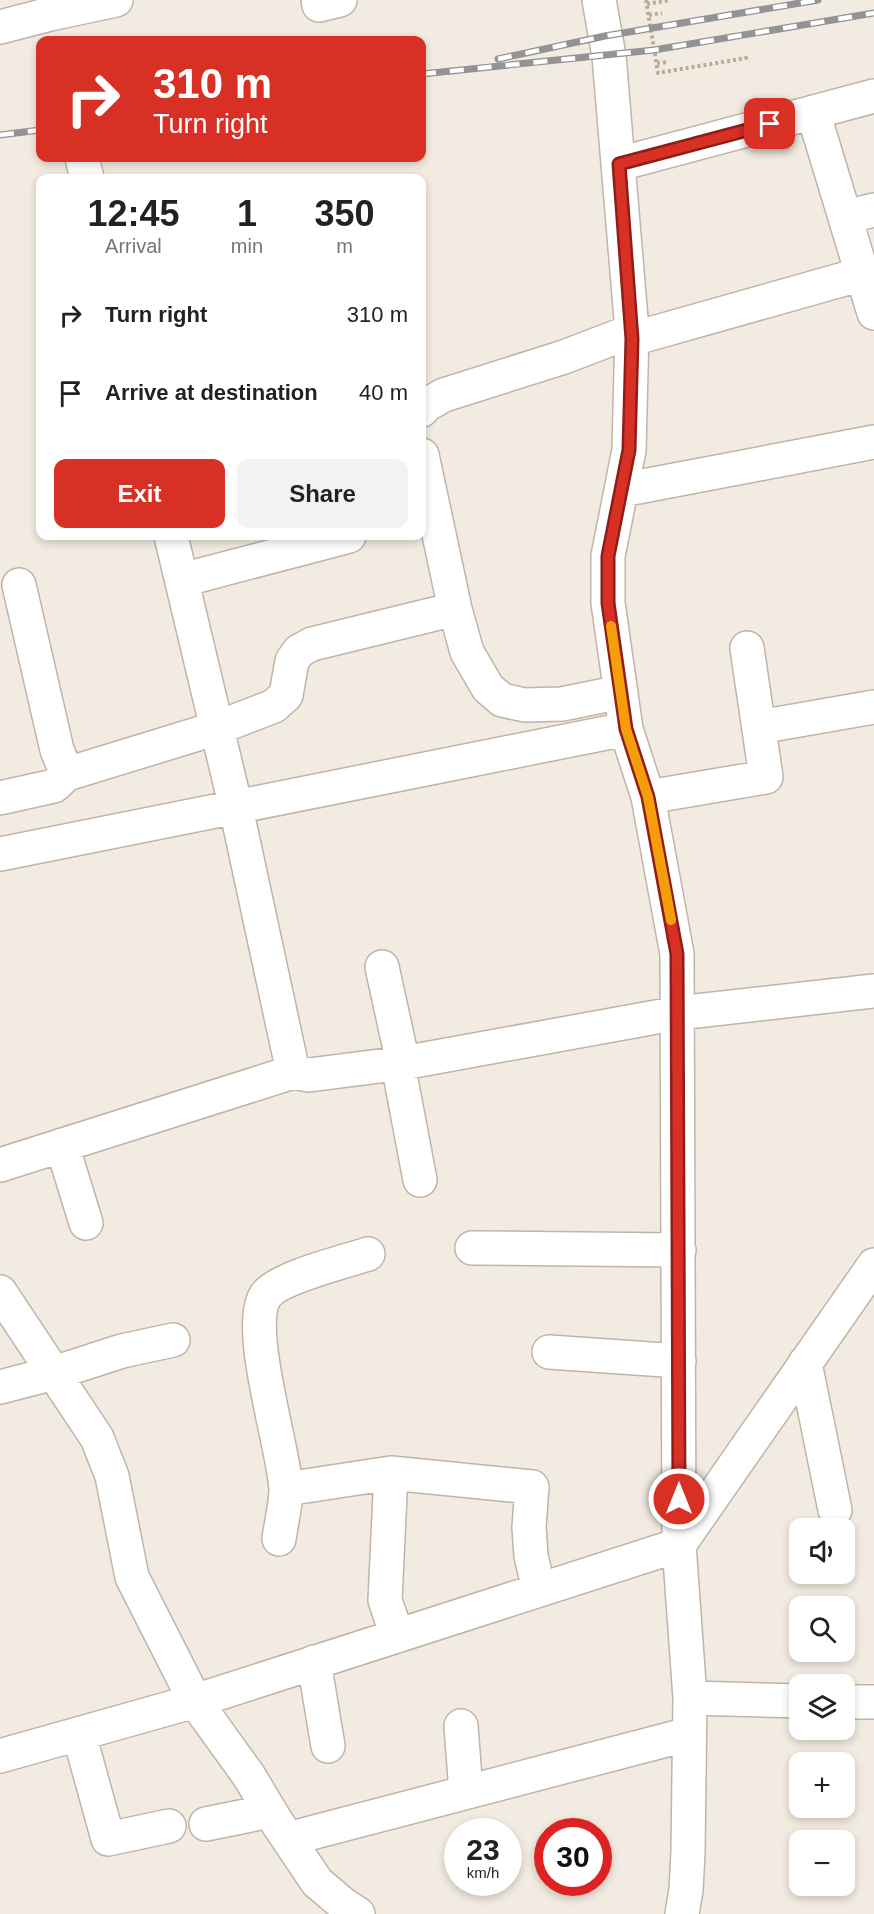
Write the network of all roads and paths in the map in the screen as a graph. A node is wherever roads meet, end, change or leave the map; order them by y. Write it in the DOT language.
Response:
graph roads {
  1 [pos="116,0"];
  2 [pos="318,0"];
  3 [pos="340,0"];
  4 [pos="599,0"];
  5 [pos="670,0"];
  6 [pos="646,2"];
  7 [pos="662,13"];
  8 [pos="649,15"];
  9 [pos="51,18"];
  10 [pos="0,27"];
  11 [pos="745,54"];
  12 [pos="669,62"];
  13 [pos="657,63"];
  14 [pos="874,96"];
  15 [pos="813,112"];
  16 [pos="619,164"];
  17 [pos="859,214"];
  18 [pos="862,274"];
  19 [pos="874,313"];
  20 [pos="632,335"];
  21 [pos="426,405"];
  22 [pos="874,442"];
  23 [pos="622,490"];
  24 [pos="427,509"];
  25 [pos="172,540"];
  26 [pos="335,540"];
  27 [pos="182,580"];
  28 [pos="19,585"];
  29 [pos="455,609"];
  30 [pos="747,648"];
  31 [pos="621,692"];
  32 [pos="874,707"];
  33 [pos="759,727"];
  34 [pos="217,728"];
  35 [pos="626,729"];
  36 [pos="67,774"];
  37 [pos="648,797"];
  38 [pos="0,798"];
  39 [pos="236,808"];
  40 [pos="0,854"];
  41 [pos="382,967"];
  42 [pos="874,991"];
  43 [pos="678,1013"];
  44 [pos="400,1063"];
  45 [pos="293,1072"];
  46 [pos="62,1145"];
  47 [pos="0,1165"];
  48 [pos="420,1180"];
  49 [pos="86,1223"];
  50 [pos="472,1248"];
  51 [pos="679,1250"];
  52 [pos="368,1254"];
  53 [pos="873,1272"];
  54 [pos="0,1292"];
  55 [pos="173,1340"];
  56 [pos="549,1352"];
  57 [pos="679,1361"];
  58 [pos="805,1363"];
  59 [pos="54,1373"];
  60 [pos="0,1387"];
  61 [pos="391,1473"];
  62 [pos="286,1489"];
  63 [pos="835,1510"];
  64 [pos="279,1539"];
  65 [pos="679,1545"];
  66 [pos="539,1590"];
  67 [pos="397,1636"];
  68 [pos="314,1662"];
  69 [pos="690,1698"];
  70 [pos="195,1701"];
  71 [pos="789,1701"];
  72 [pos="855,1702"];
  73 [pos="874,1702"];
  74 [pos="461,1726"];
  75 [pos="79,1734"];
  76 [pos="689,1734"];
  77 [pos="328,1746"];
  78 [pos="0,1756"];
  79 [pos="466,1792"];
  80 [pos="270,1812"];
  81 [pos="206,1824"];
  82 [pos="169,1826"];
  83 [pos="288,1839"];
  84 [pos="358,1914"];
  85 [pos="682,1914"];
  1 -- 9 [label="street"];
  2 -- 3 [label="street"];
  4 -- 16 [label="street"];
  5 -- 6 [label="path"];
  6 -- 8 [label="path"];
  7 -- 8 [label="path"];
  8 -- 13 [label="path"];
  9 -- 10 [label="street"];
  11 -- 13 [label="path"];
  12 -- 13 [label="path"];
  14 -- 15 [label="street"];
  15 -- 16 [label="street"];
  15 -- 17 [label="street"];
  16 -- 20 [label="street"];
  17 -- 18 [label="street"];
  18 -- 19 [label="street"];
  18 -- 20 [label="street"];
  20 -- 21 [label="street"];
  20 -- 23 [label="street"];
  22 -- 23 [label="street"];
  23 -- 31 [label="street"];
  24 -- 29 [label="street"];
  25 -- 27 [label="street"];
  26 -- 27 [label="street"];
  27 -- 34 [label="street"];
  28 -- 36 [label="street"];
  29 -- 31 [label="street"];
  29 -- 34 [label="street"];
  30 -- 33 [label="street"];
  31 -- 35 [label="street"];
  32 -- 33 [label="street"];
  33 -- 37 [label="street"];
  34 -- 36 [label="street"];
  34 -- 39 [label="street"];
  35 -- 37 [label="street"];
  35 -- 39 [label="street"];
  36 -- 38 [label="street"];
  37 -- 43 [label="street"];
  39 -- 40 [label="street"];
  39 -- 45 [label="street"];
  41 -- 44 [label="street"];
  42 -- 43 [label="street"];
  43 -- 44 [label="street"];
  43 -- 51 [label="street"];
  44 -- 45 [label="street"];
  44 -- 48 [label="street"];
  45 -- 46 [label="street"];
  46 -- 47 [label="street"];
  46 -- 49 [label="street"];
  50 -- 51 [label="street"];
  51 -- 57 [label="street"];
  52 -- 62 [label="street"];
  53 -- 58 [label="street"];
  54 -- 59 [label="street"];
  55 -- 59 [label="street"];
  56 -- 57 [label="street"];
  57 -- 65 [label="street"];
  58 -- 63 [label="street"];
  58 -- 65 [label="street"];
  59 -- 60 [label="street"];
  59 -- 70 [label="street"];
  61 -- 62 [label="street"];
  61 -- 66 [label="street"];
  61 -- 67 [label="street"];
  62 -- 64 [label="street"];
  65 -- 66 [label="street"];
  65 -- 69 [label="street"];
  66 -- 67 [label="street"];
  67 -- 68 [label="street"];
  68 -- 70 [label="street"];
  68 -- 77 [label="street"];
  69 -- 71 [label="street"];
  69 -- 76 [label="street"];
  70 -- 75 [label="street"];
  70 -- 80 [label="street"];
  72 -- 73 [label="street"];
  74 -- 79 [label="street"];
  75 -- 78 [label="street"];
  75 -- 82 [label="street"];
  76 -- 79 [label="street"];
  76 -- 85 [label="street"];
  79 -- 83 [label="street"];
  80 -- 81 [label="street"];
  80 -- 83 [label="street"];
  83 -- 84 [label="street"];
}
